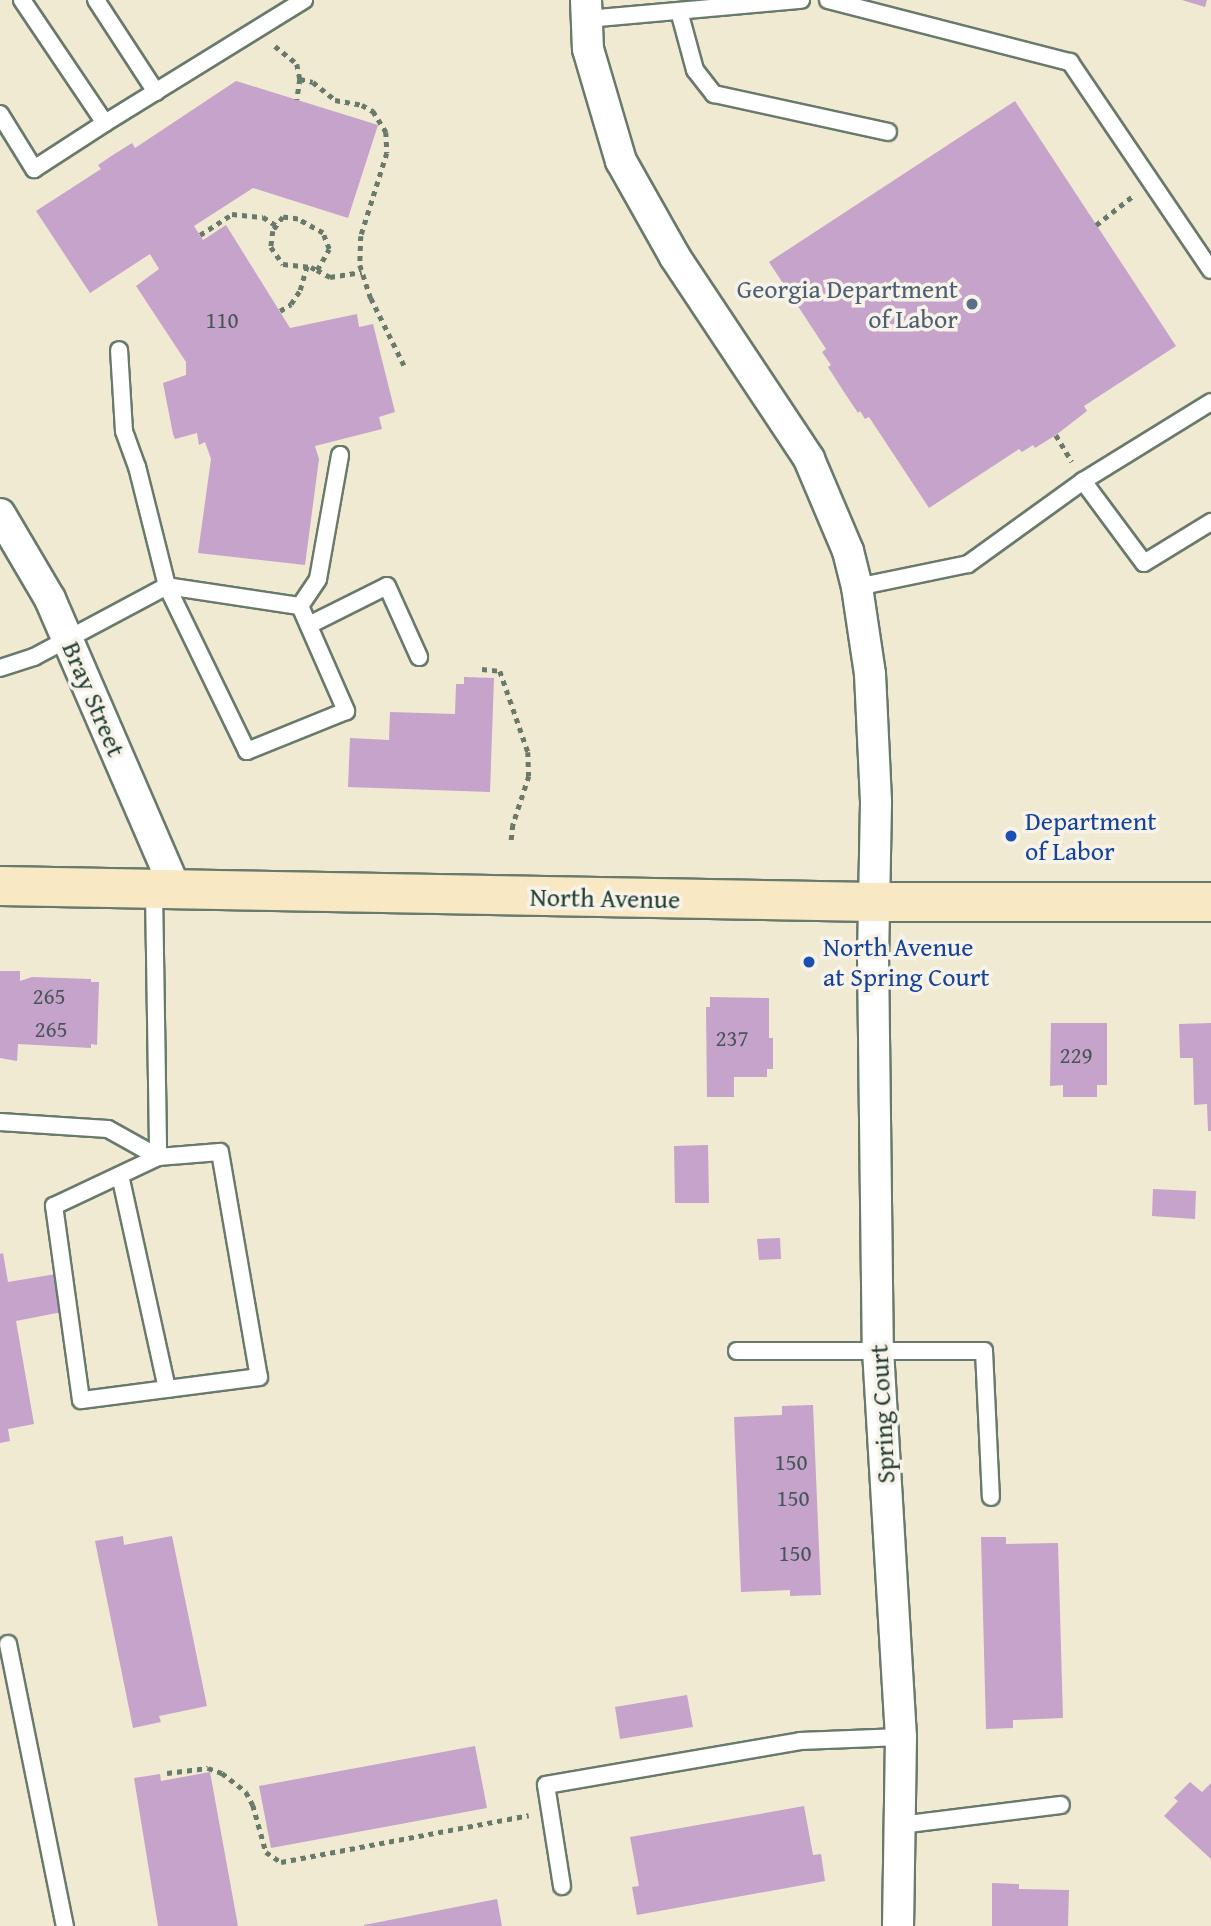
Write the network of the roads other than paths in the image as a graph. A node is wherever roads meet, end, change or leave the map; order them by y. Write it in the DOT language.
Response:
graph roads {
  1 [pos="22,0"];
  2 [pos="96,0"];
  3 [pos="304,0"];
  4 [pos="801,0"];
  5 [pos="828,0"];
  6 [pos="586,10"];
  7 [pos="679,11"];
  8 [pos="156,92"];
  9 [pos="0,114"];
  10 [pos="104,123"];
  11 [pos="888,132"];
  12 [pos="1211,270"];
  13 [pos="119,350"];
  14 [pos="1211,402"];
  15 [pos="340,455"];
  16 [pos="1083,481"];
  17 [pos="0,514"];
  18 [pos="1211,522"];
  19 [pos="167,586"];
  20 [pos="856,587"];
  21 [pos="300,606"];
  22 [pos="309,625"];
  23 [pos="68,637"];
  24 [pos="419,657"];
  25 [pos="0,668"];
  26 [pos="0,886"];
  27 [pos="165,891"];
  28 [pos="873,902"];
  29 [pos="1211,902"];
  30 [pos="0,1122"];
  31 [pos="158,1157"];
  32 [pos="120,1175"];
  33 [pos="878,1350"];
  34 [pos="737,1351"];
  35 [pos="167,1389"];
  36 [pos="991,1497"];
  37 [pos="8,1644"];
  38 [pos="901,1737"];
  39 [pos="1061,1805"];
  40 [pos="900,1825"];
  41 [pos="562,1886"];
  42 [pos="65,1926"];
  43 [pos="898,1926"];
  1 -- 10 [label="lane"];
  2 -- 8 [label="lane"];
  3 -- 8 [label="lane"];
  4 -- 7 [label="lane"];
  5 -- 12 [label="lane"];
  6 -- 7 [label="lane"];
  6 -- 20 [label="street, Spring Court"];
  7 -- 11 [label="lane"];
  8 -- 10 [label="lane"];
  9 -- 10 [label="lane"];
  13 -- 19 [label="lane"];
  14 -- 16 [label="lane"];
  15 -- 21 [label="lane"];
  16 -- 18 [label="lane"];
  16 -- 20 [label="lane"];
  17 -- 23 [label="street, Bray Street"];
  19 -- 21 [label="lane"];
  19 -- 22 [label="lane"];
  19 -- 23 [label="lane"];
  20 -- 28 [label="street, Spring Court"];
  21 -- 22 [label="lane"];
  22 -- 24 [label="lane"];
  23 -- 25 [label="lane"];
  23 -- 27 [label="street, Bray Street"];
  26 -- 27 [label="main road, North Avenue"];
  27 -- 28 [label="main road, North Avenue"];
  27 -- 31 [label="lane"];
  28 -- 29 [label="main road, North Avenue"];
  28 -- 33 [label="street, Spring Court"];
  30 -- 31 [label="lane"];
  31 -- 32 [label="lane"];
  31 -- 35 [label="lane"];
  32 -- 35 [label="lane"];
  32 -- 35 [label="lane"];
  33 -- 34 [label="lane"];
  33 -- 36 [label="lane"];
  33 -- 38 [label="street, Spring Court"];
  37 -- 42 [label="lane"];
  38 -- 40 [label="street, Spring Court"];
  38 -- 41 [label="lane"];
  39 -- 40 [label="lane"];
  40 -- 43 [label="street, Spring Court"];
}
